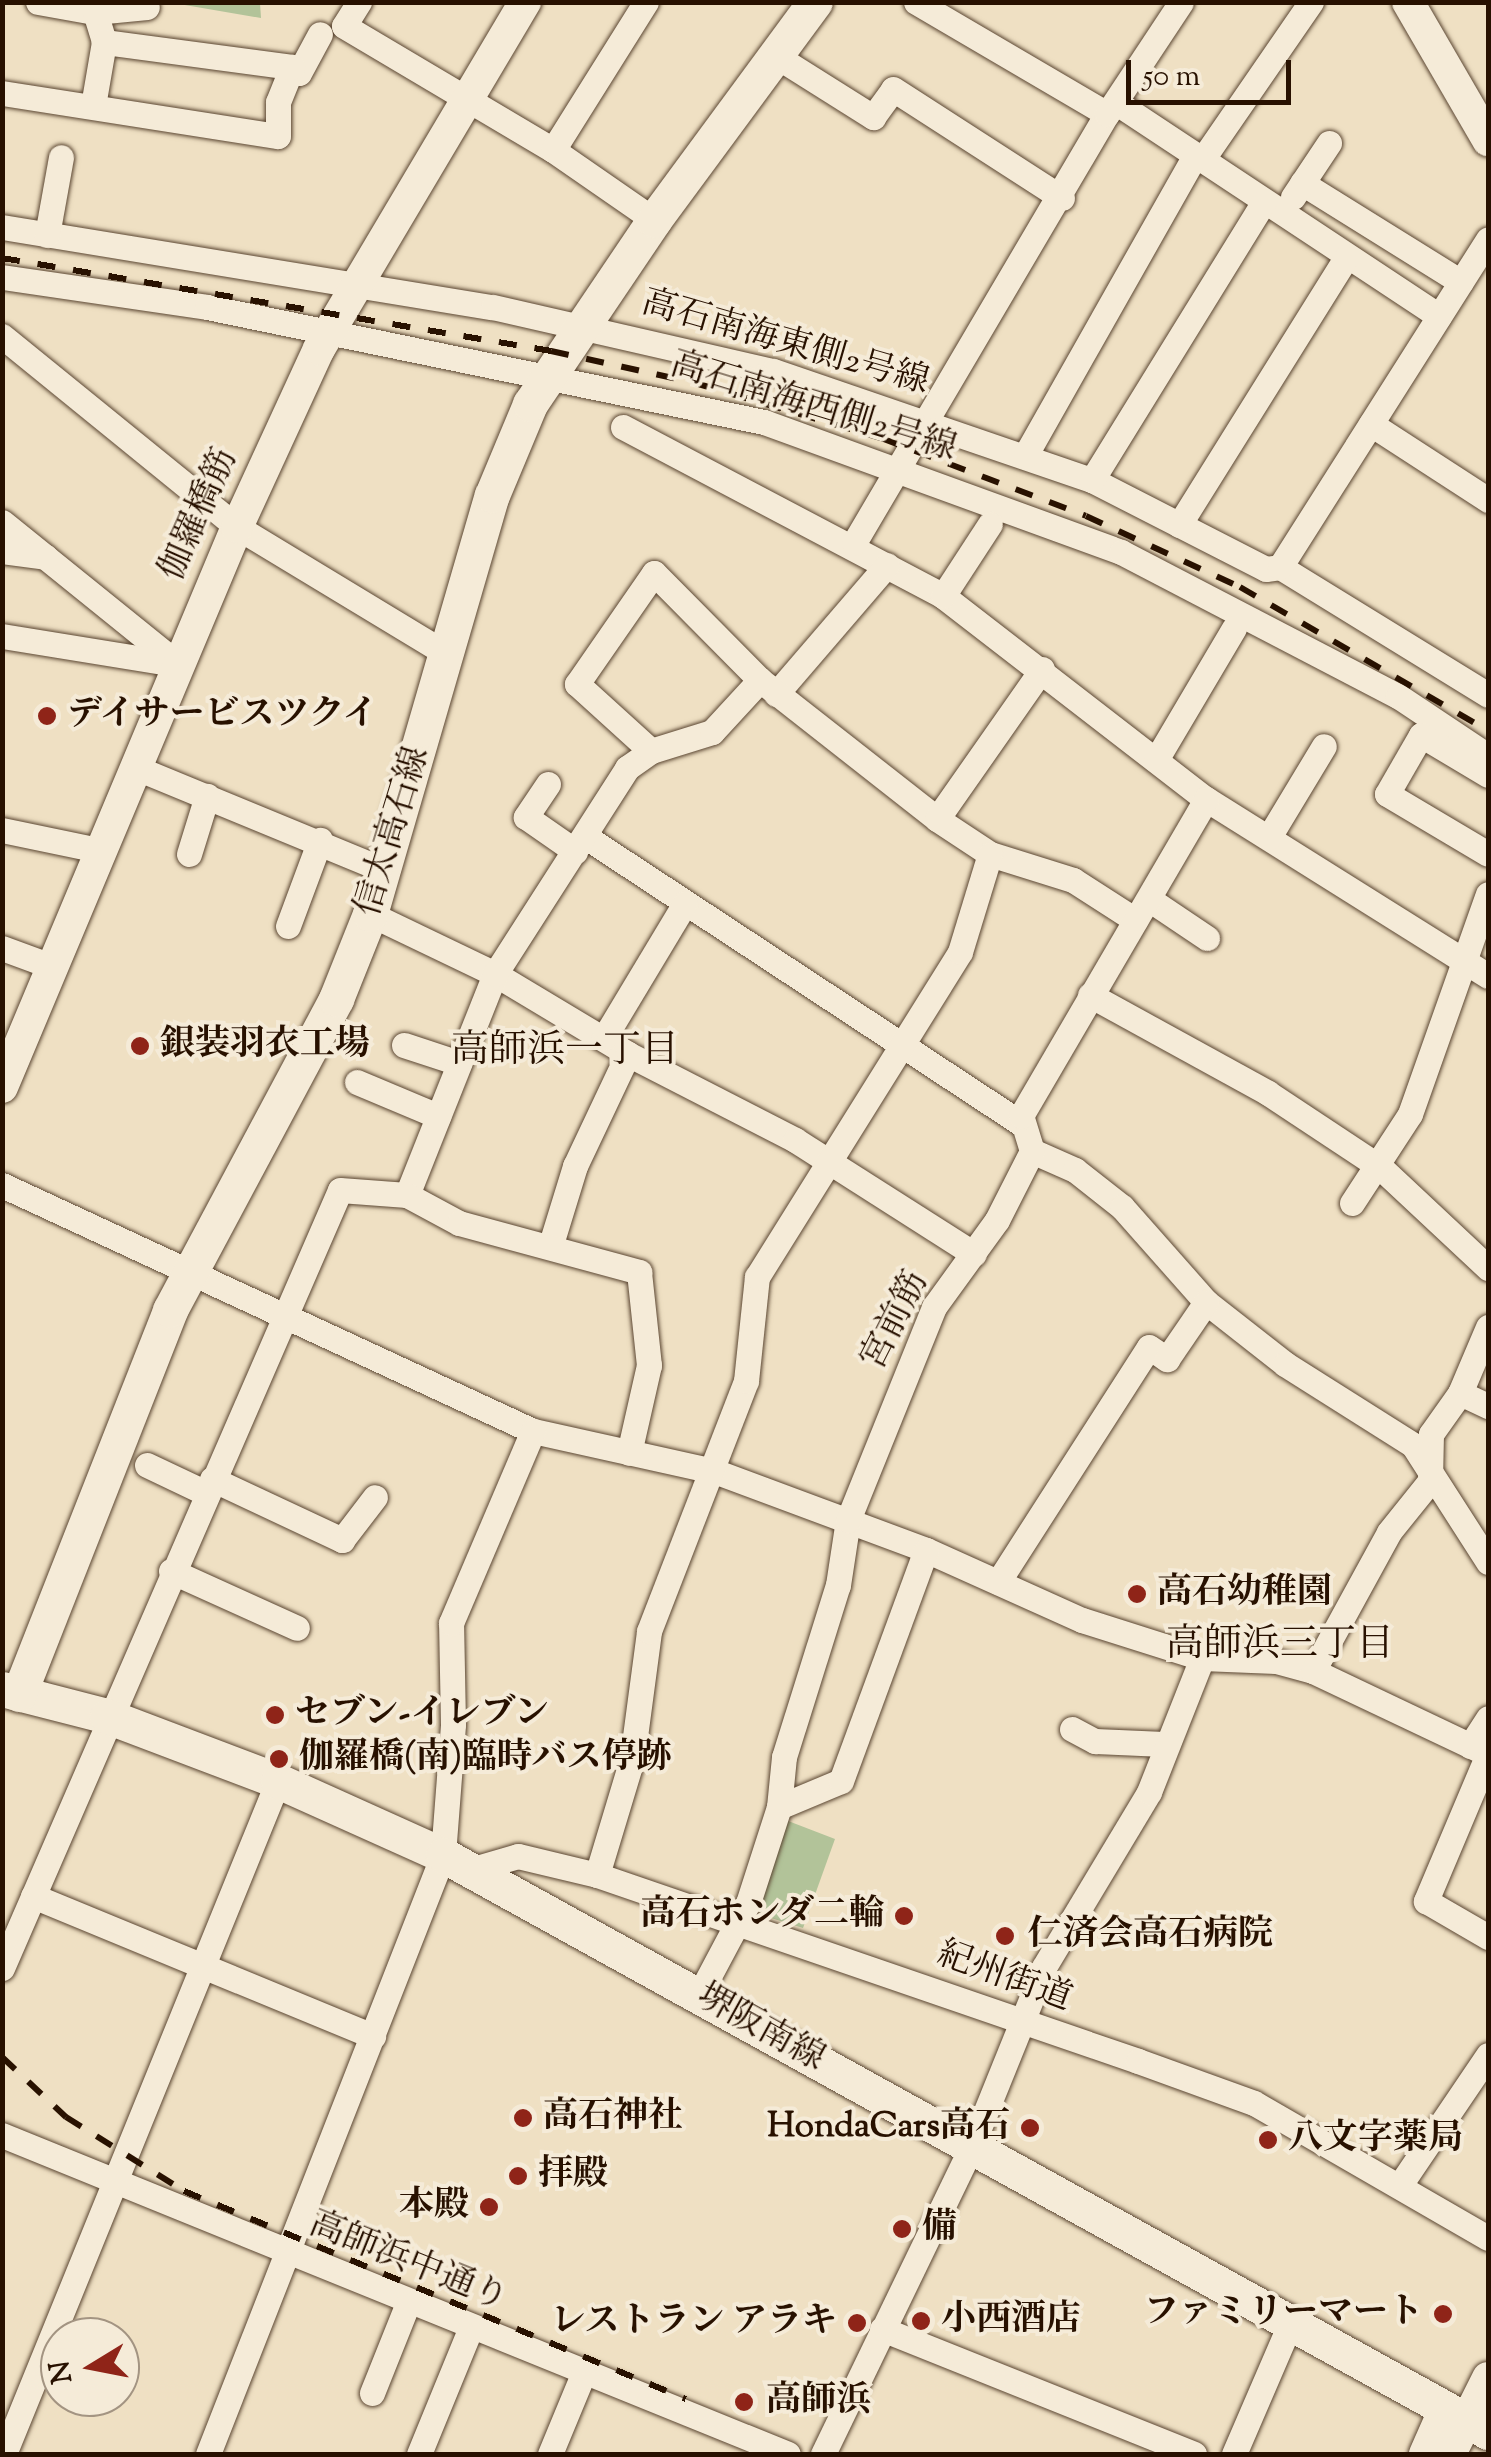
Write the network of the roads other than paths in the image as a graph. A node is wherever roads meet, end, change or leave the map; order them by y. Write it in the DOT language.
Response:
graph roads {
  1 [pos="38,2"];
  2 [pos="359,2"];
  3 [pos="526,2"];
  4 [pos="646,2"];
  5 [pos="815,2"];
  6 [pos="916,2"];
  7 [pos="1181,2"];
  8 [pos="1310,2"];
  9 [pos="1408,2"];
  10 [pos="147,7"];
  11 [pos="95,12"];
  12 [pos="320,34"];
  13 [pos="104,42"];
  14 [pos="776,56"];
  15 [pos="292,67"];
  16 [pos="2,94"];
  17 [pos="470,102"];
  18 [pos="93,106"];
  19 [pos="1112,109"];
  20 [pos="1488,140"];
  21 [pos="1328,143"];
  22 [pos="553,150"];
  23 [pos="62,157"];
  24 [pos="1198,158"];
  25 [pos="1302,183"];
  26 [pos="1062,198"];
  27 [pos="1273,208"];
  28 [pos="654,220"];
  29 [pos="2,227"];
  30 [pos="47,234"];
  31 [pos="1488,238"];
  32 [pos="1346,256"];
  33 [pos="2,277"];
  34 [pos="1461,282"];
  35 [pos="356,286"];
  36 [pos="1439,316"];
  37 [pos="581,324"];
  38 [pos="328,332"];
  39 [pos="2,336"];
  40 [pos="545,375"];
  41 [pos="928,421"];
  42 [pos="1370,424"];
  43 [pos="623,426"];
  44 [pos="1025,456"];
  45 [pos="900,467"];
  46 [pos="1092,480"];
  47 [pos="1488,500"];
  48 [pos="2,522"];
  49 [pos="990,524"];
  50 [pos="1179,525"];
  51 [pos="237,527"];
  52 [pos="854,544"];
  53 [pos="2,551"];
  54 [pos="46,557"];
  55 [pos="887,565"];
  56 [pos="1280,567"];
  57 [pos="942,596"];
  58 [pos="1234,628"];
  59 [pos="2,636"];
  60 [pos="447,654"];
  61 [pos="179,664"];
  62 [pos="1042,669"];
  63 [pos="768,687"];
  64 [pos="1488,695"];
  65 [pos="1324,746"];
  66 [pos="651,752"];
  67 [pos="1488,756"];
  68 [pos="1156,760"];
  69 [pos="139,769"];
  70 [pos="1488,775"];
  71 [pos="548,784"];
  72 [pos="208,796"];
  73 [pos="1206,799"];
  74 [pos="937,819"];
  75 [pos="5,837"];
  76 [pos="1269,837"];
  77 [pos="320,840"];
  78 [pos="580,844"];
  79 [pos="104,852"];
  80 [pos="189,854"];
  81 [pos="990,854"];
  82 [pos="1488,854"];
  83 [pos="386,870"];
  84 [pos="1488,894"];
  85 [pos="685,903"];
  86 [pos="1142,909"];
  87 [pos="370,914"];
  88 [pos="288,926"];
  89 [pos="1207,938"];
  90 [pos="2,948"];
  91 [pos="1464,964"];
  92 [pos="54,967"];
  93 [pos="496,974"];
  94 [pos="1488,976"];
  95 [pos="1090,995"];
  96 [pos="604,1038"];
  97 [pos="404,1044"];
  98 [pos="902,1051"];
  99 [pos="628,1054"];
  100 [pos="459,1062"];
  101 [pos="357,1082"];
  102 [pos="2,1087"];
  103 [pos="438,1116"];
  104 [pos="1022,1124"];
  105 [pos="1032,1151"];
  106 [pos="830,1164"];
  107 [pos="1380,1167"];
  108 [pos="2,1185"];
  109 [pos="406,1196"];
  110 [pos="1352,1203"];
  111 [pos="551,1244"];
  112 [pos="974,1254"];
  113 [pos="1488,1268"];
  114 [pos="190,1269"];
  115 [pos="1206,1302"];
  116 [pos="284,1316"];
  117 [pos="1488,1327"];
  118 [pos="1460,1393"];
  119 [pos="1488,1406"];
  120 [pos="532,1432"];
  121 [pos="629,1452"];
  122 [pos="147,1465"];
  123 [pos="714,1471"];
  124 [pos="1430,1480"];
  125 [pos="209,1486"];
  126 [pos="375,1497"];
  127 [pos="848,1520"];
  128 [pos="926,1550"];
  129 [pos="1488,1562"];
  130 [pos="171,1572"];
  131 [pos="998,1582"];
  132 [pos="297,1628"];
  133 [pos="1202,1658"];
  134 [pos="1313,1671"];
  135 [pos="11,1692"];
  136 [pos="107,1716"];
  137 [pos="1488,1718"];
  138 [pos="1072,1728"];
  139 [pos="1164,1744"];
  140 [pos="1470,1746"];
  141 [pos="278,1781"];
  142 [pos="1479,1799"];
  143 [pos="779,1807"];
  144 [pos="456,1863"];
  145 [pos="598,1876"];
  146 [pos="34,1896"];
  147 [pos="740,1920"];
  148 [pos="1488,1937"];
  149 [pos="206,1966"];
  150 [pos="2,1968"];
  151 [pos="699,1995"];
  152 [pos="1024,2024"];
  153 [pos="373,2036"];
  154 [pos="1488,2054"];
  155 [pos="2,2136"];
  156 [pos="971,2148"];
  157 [pos="118,2183"];
  158 [pos="1400,2185"];
  159 [pos="1488,2238"];
  160 [pos="291,2254"];
  161 [pos="408,2303"];
  162 [pos="1290,2324"];
  163 [pos="471,2327"];
  164 [pos="882,2329"];
  165 [pos="584,2372"];
  166 [pos="1488,2378"];
  167 [pos="372,2393"];
  168 [pos="1467,2422"];
  169 [pos="4,2454"];
  170 [pos="208,2454"];
  171 [pos="419,2454"];
  172 [pos="550,2454"];
  173 [pos="788,2454"];
  174 [pos="823,2454"];
  175 [pos="1194,2454"];
  176 [pos="1234,2454"];
  177 [pos="1425,2454"];
  178 [pos="1450,2454"];
  1 -- 11 [label="street"];
  2 -- 17 [label="street"];
  3 -- 17 [label="street, 伽羅橋筋"];
  4 -- 22 [label="street"];
  5 -- 14 [label="main road, 信太高石線"];
  6 -- 19 [label="street"];
  7 -- 19 [label="street"];
  8 -- 24 [label="street"];
  9 -- 20 [label="street"];
  10 -- 11 [label="street"];
  11 -- 13 [label="street"];
  12 -- 15 [label="street"];
  13 -- 15 [label="street"];
  13 -- 18 [label="street"];
  14 -- 26 [label="street"];
  14 -- 28 [label="main road, 信太高石線"];
  15 -- 18 [label="street"];
  16 -- 18 [label="street"];
  17 -- 22 [label="street"];
  17 -- 35 [label="street, 伽羅橋筋"];
  19 -- 24 [label="street"];
  19 -- 26 [label="street"];
  21 -- 25 [label="street"];
  22 -- 28 [label="street"];
  23 -- 30 [label="street"];
  24 -- 27 [label="street"];
  24 -- 44 [label="street"];
  25 -- 27 [label="street"];
  25 -- 34 [label="street"];
  26 -- 41 [label="street"];
  27 -- 32 [label="street"];
  27 -- 46 [label="street"];
  28 -- 37 [label="main road, 信太高石線"];
  29 -- 30 [label="street, 高石南海東側2号線"];
  30 -- 35 [label="street, 高石南海東側2号線"];
  31 -- 34 [label="street"];
  32 -- 36 [label="street"];
  32 -- 50 [label="street"];
  33 -- 38 [label="street, 高石南海西側2号線"];
  34 -- 36 [label="street"];
  35 -- 37 [label="street, 高石南海東側2号線"];
  35 -- 38 [label="street, 伽羅橋筋"];
  36 -- 42 [label="street"];
  37 -- 40 [label="main road, 信太高石線"];
  37 -- 41 [label="street, 高石南海東側2号線"];
  38 -- 40 [label="street, 高石南海西側2号線"];
  38 -- 51 [label="street, 伽羅橋筋"];
  39 -- 51 [label="street"];
  40 -- 45 [label="street, 高石南海西側2号線"];
  40 -- 60 [label="main road, 信太高石線"];
  41 -- 44 [label="street, 高石南海東側2号線"];
  41 -- 45 [label="street"];
  42 -- 47 [label="street"];
  42 -- 56 [label="street"];
  43 -- 52 [label="street"];
  44 -- 46 [label="street, 高石南海東側2号線"];
  45 -- 52 [label="street"];
  45 -- 67 [label="street, 高石南海西側2号線"];
  46 -- 50 [label="street, 高石南海東側2号線"];
  48 -- 54 [label="street"];
  49 -- 57 [label="street"];
  50 -- 56 [label="street, 高石南海東側2号線"];
  51 -- 60 [label="street"];
  51 -- 61 [label="street, 伽羅橋筋"];
  52 -- 55 [label="street"];
  53 -- 54 [label="street"];
  54 -- 61 [label="street"];
  55 -- 57 [label="street"];
  55 -- 63 [label="street"];
  56 -- 64 [label="street, 高石南海東側2号線"];
  57 -- 62 [label="street"];
  58 -- 68 [label="street"];
  59 -- 61 [label="street"];
  60 -- 83 [label="main road, 信太高石線"];
  61 -- 69 [label="street, 伽羅橋筋"];
  62 -- 68 [label="street"];
  62 -- 74 [label="street"];
  63 -- 66 [label="street"];
  63 -- 66 [label="street"];
  63 -- 74 [label="street"];
  65 -- 76 [label="street"];
  66 -- 78 [label="street"];
  68 -- 73 [label="street"];
  69 -- 72 [label="street"];
  69 -- 79 [label="street, 伽羅橋筋"];
  70 -- 82 [label="street"];
  71 -- 78 [label="street"];
  72 -- 77 [label="street"];
  72 -- 80 [label="street"];
  73 -- 76 [label="street"];
  73 -- 86 [label="street"];
  74 -- 81 [label="street"];
  75 -- 79 [label="street"];
  76 -- 91 [label="street"];
  77 -- 83 [label="street"];
  77 -- 88 [label="street"];
  78 -- 85 [label="street"];
  78 -- 93 [label="street"];
  79 -- 92 [label="street, 伽羅橋筋"];
  81 -- 86 [label="street"];
  81 -- 98 [label="street"];
  83 -- 87 [label="main road, 信太高石線"];
  84 -- 91 [label="street"];
  85 -- 96 [label="street"];
  85 -- 98 [label="street"];
  86 -- 89 [label="street"];
  86 -- 95 [label="street"];
  87 -- 93 [label="street"];
  87 -- 114 [label="main road, 信太高石線"];
  90 -- 92 [label="street"];
  91 -- 94 [label="street"];
  91 -- 107 [label="street"];
  92 -- 102 [label="street, 伽羅橋筋"];
  93 -- 96 [label="street"];
  93 -- 100 [label="street"];
  95 -- 104 [label="street"];
  95 -- 107 [label="street"];
  96 -- 99 [label="street"];
  97 -- 100 [label="street"];
  98 -- 104 [label="street"];
  98 -- 106 [label="street"];
  99 -- 106 [label="street"];
  99 -- 111 [label="street"];
  100 -- 103 [label="street"];
  101 -- 103 [label="street"];
  103 -- 109 [label="street"];
  104 -- 105 [label="street"];
  105 -- 112 [label="street, 宮前筋"];
  105 -- 115 [label="street"];
  106 -- 112 [label="street"];
  106 -- 123 [label="street"];
  107 -- 110 [label="street"];
  107 -- 113 [label="street"];
  108 -- 114 [label="street"];
  109 -- 111 [label="street"];
  109 -- 116 [label="street"];
  111 -- 121 [label="street"];
  112 -- 127 [label="street, 宮前筋"];
  114 -- 116 [label="street"];
  114 -- 135 [label="main road, 信太高石線"];
  115 -- 124 [label="street"];
  115 -- 131 [label="street"];
  116 -- 120 [label="street"];
  116 -- 125 [label="street"];
  117 -- 118 [label="street"];
  118 -- 119 [label="street"];
  118 -- 124 [label="street"];
  120 -- 121 [label="street"];
  120 -- 144 [label="street"];
  121 -- 123 [label="street"];
  122 -- 125 [label="street"];
  123 -- 127 [label="street"];
  123 -- 145 [label="street"];
  124 -- 129 [label="street"];
  124 -- 134 [label="street"];
  125 -- 126 [label="street"];
  125 -- 130 [label="street"];
  127 -- 128 [label="street"];
  127 -- 143 [label="street, 宮前筋"];
  128 -- 131 [label="street"];
  128 -- 143 [label="street"];
  130 -- 132 [label="street"];
  130 -- 136 [label="street"];
  131 -- 133 [label="street"];
  133 -- 134 [label="street"];
  133 -- 139 [label="street"];
  134 -- 140 [label="street"];
  135 -- 136 [label="main road, 堺阪南線"];
  136 -- 141 [label="main road, 堺阪南線"];
  136 -- 146 [label="street"];
  137 -- 140 [label="street"];
  138 -- 139 [label="street"];
  139 -- 152 [label="street"];
  140 -- 142 [label="street"];
  141 -- 144 [label="main road, 堺阪南線"];
  141 -- 149 [label="street"];
  142 -- 148 [label="street"];
  143 -- 147 [label="street, 宮前筋"];
  144 -- 145 [label="street, 紀州街道"];
  144 -- 151 [label="main road, 堺阪南線"];
  144 -- 153 [label="street"];
  145 -- 147 [label="street, 紀州街道"];
  146 -- 149 [label="street"];
  146 -- 150 [label="street"];
  147 -- 151 [label="street, 宮前筋"];
  147 -- 152 [label="street, 紀州街道"];
  149 -- 153 [label="street"];
  149 -- 157 [label="street"];
  151 -- 156 [label="main road, 堺阪南線"];
  152 -- 156 [label="street"];
  152 -- 158 [label="street, 紀州街道"];
  153 -- 160 [label="street"];
  154 -- 158 [label="street"];
  155 -- 157 [label="street, 高師浜中通り"];
  156 -- 162 [label="main road, 堺阪南線"];
  156 -- 164 [label="street"];
  157 -- 160 [label="street, 高師浜中通り"];
  157 -- 169 [label="street"];
  158 -- 159 [label="street, 紀州街道"];
  160 -- 161 [label="street, 高師浜中通り"];
  160 -- 170 [label="street"];
  161 -- 163 [label="street, 高師浜中通り"];
  161 -- 167 [label="street"];
  162 -- 168 [label="main road, 堺阪南線"];
  162 -- 176 [label="street"];
  163 -- 165 [label="street, 高師浜中通り"];
  163 -- 171 [label="street"];
  164 -- 174 [label="street"];
  164 -- 175 [label="street"];
  165 -- 172 [label="street"];
  165 -- 173 [label="street, 高師浜中通り"];
  166 -- 168 [label="street"];
  168 -- 177 [label="street"];
  168 -- 178 [label="street"];
}
